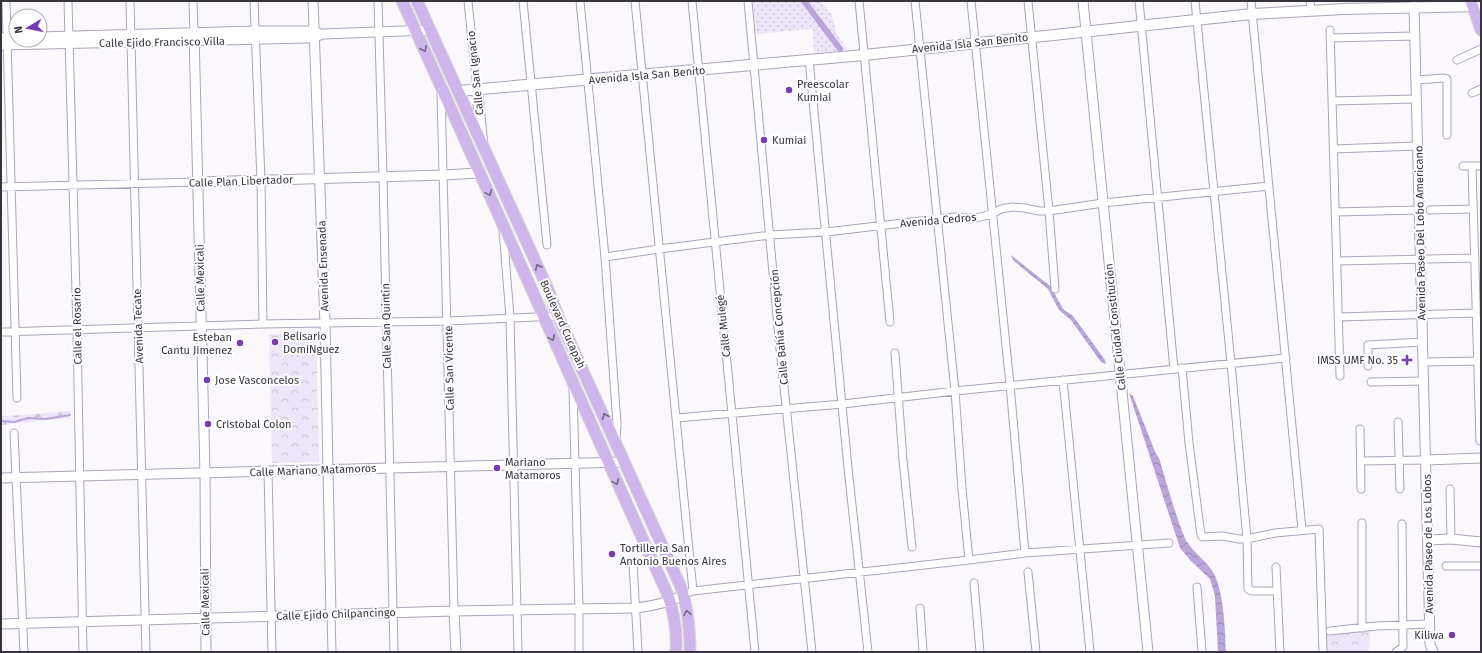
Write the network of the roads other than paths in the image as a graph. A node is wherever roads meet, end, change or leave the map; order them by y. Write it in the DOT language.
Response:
graph roads {
  1 [pos="6,1"];
  2 [pos="68,1"];
  3 [pos="130,1"];
  4 [pos="193,1"];
  5 [pos="254,1"];
  6 [pos="313,1"];
  7 [pos="378,1"];
  8 [pos="402,1"];
  9 [pos="417,1"];
  10 [pos="468,1"];
  11 [pos="523,1"];
  12 [pos="580,1"];
  13 [pos="636,1"];
  14 [pos="692,1"];
  15 [pos="748,1"];
  16 [pos="859,1"];
  17 [pos="915,1"];
  18 [pos="971,1"];
  19 [pos="1028,1"];
  20 [pos="1083,1"];
  21 [pos="1140,1"];
  22 [pos="1195,1"];
  23 [pos="1251,1"];
  24 [pos="1376,4"];
  25 [pos="1475,4"];
  26 [pos="1344,5"];
  27 [pos="1311,6"];
  28 [pos="1414,6"];
  29 [pos="1252,14"];
  30 [pos="1197,20"];
  31 [pos="1142,25"];
  32 [pos="430,30"];
  33 [pos="1330,30"];
  34 [pos="1481,30"];
  35 [pos="416,31"];
  36 [pos="1086,31"];
  37 [pos="379,32"];
  38 [pos="317,34"];
  39 [pos="256,35"];
  40 [pos="1415,36"];
  41 [pos="194,37"];
  42 [pos="1031,37"];
  43 [pos="48,38"];
  44 [pos="131,38"];
  45 [pos="1330,38"];
  46 [pos="69,40"];
  47 [pos="7,41"];
  48 [pos="975,42"];
  49 [pos="920,48"];
  50 [pos="1481,50"];
  51 [pos="864,55"];
  52 [pos="809,59"];
  53 [pos="1457,60"];
  54 [pos="754,64"];
  55 [pos="698,70"];
  56 [pos="643,75"];
  57 [pos="587,80"];
  58 [pos="1416,80"];
  59 [pos="531,84"];
  60 [pos="441,85"];
  61 [pos="1481,89"];
  62 [pos="477,90"];
  63 [pos="459,91"];
  64 [pos="1472,93"];
  65 [pos="1416,99"];
  66 [pos="1332,101"];
  67 [pos="1447,135"];
  68 [pos="482,144"];
  69 [pos="1418,146"];
  70 [pos="1333,149"];
  71 [pos="1463,166"];
  72 [pos="1472,166"];
  73 [pos="1481,166"];
  74 [pos="480,173"];
  75 [pos="443,175"];
  76 [pos="383,177"];
  77 [pos="320,179"];
  78 [pos="261,181"];
  79 [pos="198,182"];
  80 [pos="135,184"];
  81 [pos="73,186"];
  82 [pos="1269,186"];
  83 [pos="1,187"];
  84 [pos="12,187"];
  85 [pos="1214,191"];
  86 [pos="1158,197"];
  87 [pos="1103,203"];
  88 [pos="1473,209"];
  89 [pos="1419,210"];
  90 [pos="1430,210"];
  91 [pos="1049,211"];
  92 [pos="1335,212"];
  93 [pos="992,214"];
  94 [pos="936,220"];
  95 [pos="502,222"];
  96 [pos="881,225"];
  97 [pos="826,232"];
  98 [pos="770,235"];
  99 [pos="715,242"];
  100 [pos="547,245"];
  101 [pos="659,249"];
  102 [pos="605,257"];
  103 [pos="1474,258"];
  104 [pos="1421,259"];
  105 [pos="1337,261"];
  106 [pos="548,289"];
  107 [pos="1055,290"];
  108 [pos="533,292"];
  109 [pos="1476,313"];
  110 [pos="1422,314"];
  111 [pos="542,316"];
  112 [pos="558,316"];
  113 [pos="510,317"];
  114 [pos="1338,317"];
  115 [pos="448,321"];
  116 [pos="890,322"];
  117 [pos="386,323"];
  118 [pos="263,324"];
  119 [pos="325,324"];
  120 [pos="201,326"];
  121 [pos="138,328"];
  122 [pos="77,330"];
  123 [pos="1,332"];
  124 [pos="16,332"];
  125 [pos="1423,342"];
  126 [pos="896,353"];
  127 [pos="1286,358"];
  128 [pos="1477,361"];
  129 [pos="1423,362"];
  130 [pos="1231,363"];
  131 [pos="1368,366"];
  132 [pos="1182,368"];
  133 [pos="1174,369"];
  134 [pos="1120,374"];
  135 [pos="1340,376"];
  136 [pos="1064,380"];
  137 [pos="1423,381"];
  138 [pos="1371,382"];
  139 [pos="573,385"];
  140 [pos="1010,385"];
  141 [pos="955,390"];
  142 [pos="17,398"];
  143 [pos="898,398"];
  144 [pos="843,404"];
  145 [pos="787,408"];
  146 [pos="733,412"];
  147 [pos="676,418"];
  148 [pos="1398,422"];
  149 [pos="1360,429"];
  150 [pos="14,433"];
  151 [pos="1480,441"];
  152 [pos="616,442"];
  153 [pos="1481,458"];
  154 [pos="1399,460"];
  155 [pos="1426,460"];
  156 [pos="1360,461"];
  157 [pos="607,462"];
  158 [pos="625,462"];
  159 [pos="575,463"];
  160 [pos="514,464"];
  161 [pos="450,466"];
  162 [pos="389,468"];
  163 [pos="328,469"];
  164 [pos="268,471"];
  165 [pos="205,473"];
  166 [pos="142,474"];
  167 [pos="80,476"];
  168 [pos="1,478"];
  169 [pos="15,478"];
  170 [pos="1361,489"];
  171 [pos="1400,489"];
  172 [pos="1450,489"];
  173 [pos="1362,523"];
  174 [pos="1402,524"];
  175 [pos="1302,530"];
  176 [pos="1247,539"];
  177 [pos="1450,539"];
  178 [pos="1428,540"];
  179 [pos="1481,542"];
  180 [pos="1169,543"];
  181 [pos="1137,545"];
  182 [pos="912,546"];
  183 [pos="1080,549"];
  184 [pos="1025,553"];
  185 [pos="969,560"];
  186 [pos="633,563"];
  187 [pos="1446,566"];
  188 [pos="1481,566"];
  189 [pos="1276,567"];
  190 [pos="1028,572"];
  191 [pos="860,573"];
  192 [pos="805,578"];
  193 [pos="974,583"];
  194 [pos="749,585"];
  195 [pos="1197,587"];
  196 [pos="1277,590"];
  197 [pos="688,593"];
  198 [pos="670,602"];
  199 [pos="579,608"];
  200 [pos="636,608"];
  201 [pos="920,608"];
  202 [pos="516,610"];
  203 [pos="454,611"];
  204 [pos="392,613"];
  205 [pos="331,614"];
  206 [pos="272,616"];
  207 [pos="205,618"];
  208 [pos="146,620"];
  209 [pos="83,621"];
  210 [pos="23,623"];
  211 [pos="1,624"];
  212 [pos="1430,624"];
  213 [pos="1404,625"];
  214 [pos="1362,628"];
  215 [pos="1330,631"];
  216 [pos="24,652"];
  217 [pos="84,652"];
  218 [pos="146,652"];
  219 [pos="206,652"];
  220 [pos="272,652"];
  221 [pos="332,652"];
  222 [pos="394,652"];
  223 [pos="456,652"];
  224 [pos="518,652"];
  225 [pos="579,652"];
  226 [pos="638,652"];
  227 [pos="676,652"];
  228 [pos="690,652"];
  229 [pos="755,652"];
  230 [pos="812,652"];
  231 [pos="868,652"];
  232 [pos="923,652"];
  233 [pos="980,652"];
  234 [pos="1036,652"];
  235 [pos="1090,652"];
  236 [pos="1148,652"];
  237 [pos="1202,652"];
  238 [pos="1280,652"];
  239 [pos="1323,652"];
  240 [pos="1396,652"];
  241 [pos="1433,652"];
  1 -- 47 [label="street"];
  2 -- 46 [label="street, Calle el Rosario"];
  3 -- 44 [label="street, Avenida Tecate"];
  4 -- 41 [label="street, Calle Mexicali"];
  5 -- 39 [label="street"];
  6 -- 38 [label="street, Avenida Ensenada"];
  7 -- 37 [label="street, Calle San Quintín"];
  8 -- 35 [label="main road, Boulevard Cucapah"];
  9 -- 32 [label="main road, Boulevard Cucapah"];
  10 -- 62 [label="street, Calle San Ignacio"];
  11 -- 59 [label="street"];
  12 -- 57 [label="street"];
  13 -- 56 [label="street"];
  14 -- 55 [label="street, Calle Mulegé"];
  15 -- 54 [label="street, Calle Bahía Concepción"];
  16 -- 51 [label="street"];
  17 -- 49 [label="street"];
  18 -- 48 [label="street"];
  19 -- 42 [label="street"];
  20 -- 36 [label="street, Calle Ciudad Constitución"];
  21 -- 31 [label="street"];
  22 -- 30 [label="street"];
  23 -- 29 [label="street"];
  24 -- 26 [label="main road, Avenida Isla San Benito"];
  24 -- 28 [label="main road, Avenida Isla San Benito"];
  25 -- 28 [label="main road, Avenida Isla San Benito"];
  25 -- 34 [label="main road"];
  26 -- 27 [label="main road, Avenida Isla San Benito"];
  27 -- 29 [label="main road, Avenida Isla San Benito"];
  28 -- 40 [label="street, Avenida Paseo Del Lobo Americano"];
  29 -- 30 [label="main road, Avenida Isla San Benito"];
  29 -- 82 [label="street"];
  30 -- 31 [label="main road, Avenida Isla San Benito"];
  30 -- 85 [label="street"];
  31 -- 36 [label="main road, Avenida Isla San Benito"];
  31 -- 86 [label="street"];
  32 -- 35 [label="street, Calle Ejido Francisco Villa"];
  32 -- 63 [label="main road, Boulevard Cucapah"];
  33 -- 45 [label="street"];
  35 -- 37 [label="street, Calle Ejido Francisco Villa"];
  35 -- 60 [label="main road, Boulevard Cucapah, one-way"];
  36 -- 42 [label="main road, Avenida Isla San Benito"];
  36 -- 87 [label="street, Calle Ciudad Constitución"];
  37 -- 38 [label="street, Calle Ejido Francisco Villa"];
  37 -- 76 [label="street, Calle San Quintín"];
  38 -- 39 [label="street, Calle Ejido Francisco Villa"];
  38 -- 77 [label="street, Avenida Ensenada"];
  39 -- 41 [label="street, Calle Ejido Francisco Villa"];
  39 -- 78 [label="street"];
  40 -- 45 [label="street"];
  40 -- 58 [label="street, Avenida Paseo Del Lobo Americano"];
  41 -- 44 [label="street, Calle Ejido Francisco Villa"];
  41 -- 79 [label="street, Calle Mexicali"];
  42 -- 48 [label="main road, Avenida Isla San Benito"];
  42 -- 91 [label="street"];
  43 -- 46 [label="street, Calle Ejido Francisco Villa"];
  44 -- 46 [label="street, Calle Ejido Francisco Villa"];
  44 -- 80 [label="street, Avenida Tecate"];
  45 -- 66 [label="street"];
  46 -- 47 [label="street, Calle Ejido Francisco Villa"];
  46 -- 81 [label="street, Calle el Rosario"];
  47 -- 84 [label="street"];
  48 -- 49 [label="main road, Avenida Isla San Benito"];
  48 -- 93 [label="street"];
  49 -- 51 [label="main road, Avenida Isla San Benito"];
  49 -- 94 [label="street"];
  50 -- 53 [label="street"];
  51 -- 52 [label="main road, Avenida Isla San Benito"];
  51 -- 96 [label="street"];
  52 -- 54 [label="main road, Avenida Isla San Benito"];
  52 -- 97 [label="street"];
  54 -- 55 [label="main road, Avenida Isla San Benito"];
  54 -- 98 [label="street, Calle Bahía Concepción"];
  55 -- 56 [label="main road, Avenida Isla San Benito"];
  55 -- 99 [label="street, Calle Mulegé"];
  56 -- 57 [label="main road, Avenida Isla San Benito"];
  56 -- 101 [label="street"];
  57 -- 59 [label="main road, Avenida Isla San Benito"];
  57 -- 102 [label="street"];
  58 -- 65 [label="street, Avenida Paseo Del Lobo Americano"];
  58 -- 67 [label="street"];
  59 -- 62 [label="main road, Avenida Isla San Benito"];
  59 -- 100 [label="street"];
  60 -- 74 [label="main road, Boulevard Cucapah"];
  60 -- 75 [label="street, Calle San Vicente"];
  61 -- 64 [label="street"];
  62 -- 63 [label="main road, Avenida Isla San Benito"];
  62 -- 68 [label="main road, Calle San Ignacio"];
  63 -- 68 [label="main road, Boulevard Cucapah"];
  65 -- 66 [label="street"];
  65 -- 69 [label="street, Avenida Paseo Del Lobo Americano"];
  66 -- 70 [label="street"];
  106 -- 68 [label="main road, Boulevard Cucapah, one-way"];
  69 -- 70 [label="street"];
  69 -- 89 [label="street, Avenida Paseo Del Lobo Americano"];
  70 -- 92 [label="street"];
  71 -- 72 [label="street"];
  72 -- 73 [label="street"];
  72 -- 88 [label="street"];
  74 -- 75 [label="street, Calle Plan Libertador"];
  74 -- 95 [label="main road, Boulevard Cucapah, one-way"];
  75 -- 76 [label="street, Calle Plan Libertador"];
  75 -- 115 [label="street, Calle San Vicente"];
  76 -- 77 [label="street, Calle Plan Libertador"];
  76 -- 117 [label="street, Calle San Quintín"];
  77 -- 78 [label="street, Calle Plan Libertador"];
  77 -- 119 [label="street, Avenida Ensenada"];
  78 -- 79 [label="street, Calle Plan Libertador"];
  78 -- 118 [label="street"];
  79 -- 80 [label="street, Calle Plan Libertador"];
  79 -- 120 [label="street, Calle Mexicali"];
  80 -- 81 [label="street, Calle Plan Libertador"];
  80 -- 121 [label="street, Avenida Tecate"];
  81 -- 84 [label="street, Calle Plan Libertador"];
  81 -- 122 [label="street, Calle el Rosario"];
  82 -- 85 [label="street, Avenida Cedros"];
  82 -- 127 [label="street"];
  83 -- 84 [label="street, Calle Plan Libertador"];
  84 -- 124 [label="street"];
  85 -- 86 [label="street, Avenida Cedros"];
  85 -- 130 [label="street"];
  86 -- 87 [label="street, Avenida Cedros"];
  86 -- 133 [label="street"];
  87 -- 91 [label="street, Avenida Cedros"];
  87 -- 134 [label="street, Calle Ciudad Constitución"];
  88 -- 90 [label="street"];
  88 -- 103 [label="street"];
  89 -- 92 [label="street"];
  89 -- 104 [label="street, Avenida Paseo Del Lobo Americano"];
  91 -- 93 [label="street, Avenida Cedros"];
  91 -- 107 [label="street"];
  92 -- 105 [label="street"];
  93 -- 94 [label="street, Avenida Cedros"];
  93 -- 140 [label="street"];
  94 -- 96 [label="street, Avenida Cedros"];
  94 -- 141 [label="street"];
  95 -- 108 [label="main road, Boulevard Cucapah"];
  95 -- 113 [label="street"];
  96 -- 97 [label="street, Avenida Cedros"];
  96 -- 116 [label="street"];
  97 -- 98 [label="street, Avenida Cedros"];
  97 -- 144 [label="street"];
  98 -- 99 [label="street, Avenida Cedros"];
  98 -- 145 [label="street, Calle Bahía Concepción"];
  99 -- 101 [label="street, Avenida Cedros"];
  99 -- 146 [label="street, Calle Mulegé"];
  101 -- 102 [label="street, Avenida Cedros"];
  101 -- 147 [label="street"];
  102 -- 152 [label="street"];
  103 -- 104 [label="street"];
  103 -- 109 [label="street"];
  104 -- 105 [label="street"];
  104 -- 110 [label="street, Avenida Paseo Del Lobo Americano"];
  105 -- 114 [label="street"];
  106 -- 108 [label="main road"];
  106 -- 112 [label="main road, Boulevard Cucapah"];
  108 -- 111 [label="main road, Boulevard Cucapah"];
  109 -- 110 [label="street"];
  109 -- 128 [label="street"];
  110 -- 114 [label="street"];
  110 -- 125 [label="street, Avenida Paseo Del Lobo Americano"];
  111 -- 112 [label="street"];
  111 -- 113 [label="street"];
  111 -- 139 [label="main road, Boulevard Cucapah, one-way"];
  152 -- 112 [label="main road, Boulevard Cucapah, one-way"];
  113 -- 115 [label="street"];
  113 -- 160 [label="street"];
  114 -- 135 [label="street"];
  115 -- 117 [label="street"];
  115 -- 161 [label="street, Calle San Vicente"];
  117 -- 119 [label="street"];
  117 -- 162 [label="street, Calle San Quintín"];
  118 -- 119 [label="street"];
  118 -- 120 [label="street"];
  119 -- 163 [label="street, Avenida Ensenada"];
  120 -- 121 [label="street"];
  120 -- 165 [label="street, Calle Mexicali"];
  121 -- 122 [label="street"];
  121 -- 166 [label="street, Avenida Tecate"];
  122 -- 124 [label="street"];
  122 -- 167 [label="street, Calle el Rosario"];
  123 -- 124 [label="street"];
  124 -- 142 [label="street"];
  125 -- 129 [label="street, Avenida Paseo Del Lobo Americano"];
  125 -- 131 [label="street"];
  126 -- 143 [label="street"];
  127 -- 130 [label="street"];
  127 -- 175 [label="street"];
  128 -- 129 [label="street"];
  128 -- 151 [label="street"];
  129 -- 137 [label="street, Avenida Paseo Del Lobo Americano"];
  130 -- 132 [label="street"];
  130 -- 176 [label="street"];
  132 -- 133 [label="street"];
  132 -- 176 [label="street"];
  133 -- 134 [label="street"];
  134 -- 136 [label="street"];
  134 -- 181 [label="street, Calle Ciudad Constitución"];
  136 -- 140 [label="street"];
  136 -- 183 [label="street"];
  137 -- 138 [label="street"];
  137 -- 155 [label="street, Avenida Paseo Del Lobo Americano"];
  139 -- 157 [label="main road, Boulevard Cucapah"];
  139 -- 159 [label="street"];
  140 -- 141 [label="street"];
  140 -- 184 [label="street"];
  141 -- 143 [label="street"];
  141 -- 185 [label="street"];
  143 -- 144 [label="street"];
  143 -- 182 [label="street"];
  144 -- 145 [label="street"];
  144 -- 191 [label="street"];
  145 -- 146 [label="street"];
  145 -- 192 [label="street, Calle Bahía Concepción"];
  146 -- 147 [label="street"];
  146 -- 194 [label="street, Calle Mulegé"];
  147 -- 197 [label="street"];
  148 -- 154 [label="street"];
  149 -- 156 [label="street"];
  150 -- 169 [label="street"];
  152 -- 158 [label="main road, Boulevard Cucapah"];
  153 -- 155 [label="street"];
  154 -- 155 [label="street"];
  154 -- 156 [label="street"];
  154 -- 171 [label="street"];
  155 -- 178 [label="street, Avenida Paseo de Los Lobos"];
  156 -- 170 [label="street"];
  157 -- 158 [label="street, Calle Mariano Matamoros"];
  157 -- 159 [label="street, Calle Mariano Matamoros"];
  157 -- 198 [label="main road, Boulevard Cucapah, one-way"];
  158 -- 197 [label="main road, Boulevard Cucapah"];
  159 -- 160 [label="street, Calle Mariano Matamoros"];
  159 -- 199 [label="street"];
  160 -- 161 [label="street, Calle Mariano Matamoros"];
  160 -- 202 [label="street"];
  161 -- 162 [label="street, Calle Mariano Matamoros"];
  161 -- 203 [label="street, Calle San Vicente"];
  162 -- 163 [label="street, Calle Mariano Matamoros"];
  162 -- 204 [label="street, Calle San Quintín"];
  163 -- 164 [label="street, Calle Mariano Matamoros"];
  163 -- 205 [label="street, Avenida Ensenada"];
  164 -- 165 [label="street, Calle Mariano Matamoros"];
  164 -- 206 [label="street"];
  165 -- 166 [label="street, Calle Mariano Matamoros"];
  165 -- 207 [label="street, Calle Mexicali"];
  166 -- 167 [label="street, Calle Mariano Matamoros"];
  166 -- 208 [label="street, Avenida Tecate"];
  167 -- 169 [label="street, Calle Mariano Matamoros"];
  167 -- 209 [label="street, Calle el Rosario"];
  168 -- 169 [label="street, Calle Mariano Matamoros"];
  169 -- 210 [label="street"];
  172 -- 177 [label="street"];
  173 -- 214 [label="street"];
  174 -- 213 [label="street"];
  175 -- 176 [label="street"];
  175 -- 239 [label="street"];
  176 -- 196 [label="street"];
  177 -- 178 [label="street"];
  177 -- 179 [label="street"];
  178 -- 212 [label="street, Avenida Paseo de Los Lobos"];
  180 -- 181 [label="street"];
  181 -- 183 [label="street"];
  181 -- 236 [label="street, Calle Ciudad Constitución"];
  183 -- 184 [label="street"];
  183 -- 235 [label="street"];
  184 -- 185 [label="street"];
  185 -- 191 [label="street"];
  186 -- 200 [label="street"];
  187 -- 188 [label="street"];
  189 -- 196 [label="street"];
  190 -- 234 [label="street"];
  191 -- 192 [label="street"];
  191 -- 231 [label="street"];
  192 -- 194 [label="street"];
  192 -- 230 [label="street, Calle Bahía Concepción"];
  193 -- 233 [label="street"];
  194 -- 197 [label="street"];
  194 -- 229 [label="street, Calle Mulegé"];
  195 -- 237 [label="street"];
  196 -- 238 [label="street"];
  197 -- 198 [label="street, Calle Ejido Chilpancingo"];
  228 -- 197 [label="main road, Boulevard Cucapah, one-way"];
  198 -- 200 [label="street, Calle Ejido Chilpancingo"];
  198 -- 227 [label="main road, Boulevard Cucapah"];
  199 -- 200 [label="street, Calle Ejido Chilpancingo"];
  199 -- 202 [label="street, Calle Ejido Chilpancingo"];
  199 -- 225 [label="street"];
  200 -- 226 [label="street"];
  201 -- 232 [label="street"];
  202 -- 203 [label="street, Calle Ejido Chilpancingo"];
  202 -- 224 [label="street"];
  203 -- 204 [label="street, Calle Ejido Chilpancingo"];
  203 -- 223 [label="street, Calle San Vicente"];
  204 -- 205 [label="street, Calle Ejido Chilpancingo"];
  204 -- 222 [label="street, Calle San Quintín"];
  205 -- 206 [label="street, Calle Ejido Chilpancingo"];
  205 -- 221 [label="street, Avenida Ensenada"];
  206 -- 207 [label="street, Calle Ejido Chilpancingo"];
  206 -- 220 [label="street"];
  207 -- 208 [label="street, Calle Ejido Chilpancingo"];
  207 -- 219 [label="street, Calle Mexicali"];
  208 -- 209 [label="street, Calle Ejido Chilpancingo"];
  208 -- 218 [label="street, Avenida Tecate"];
  209 -- 210 [label="street, Calle Ejido Chilpancingo"];
  209 -- 217 [label="street, Calle el Rosario"];
  210 -- 211 [label="street, Calle Ejido Chilpancingo"];
  210 -- 216 [label="street"];
  212 -- 213 [label="street"];
  212 -- 241 [label="street, Avenida Paseo de Los Lobos"];
  213 -- 214 [label="street"];
  213 -- 240 [label="street"];
  214 -- 215 [label="street"];
}
